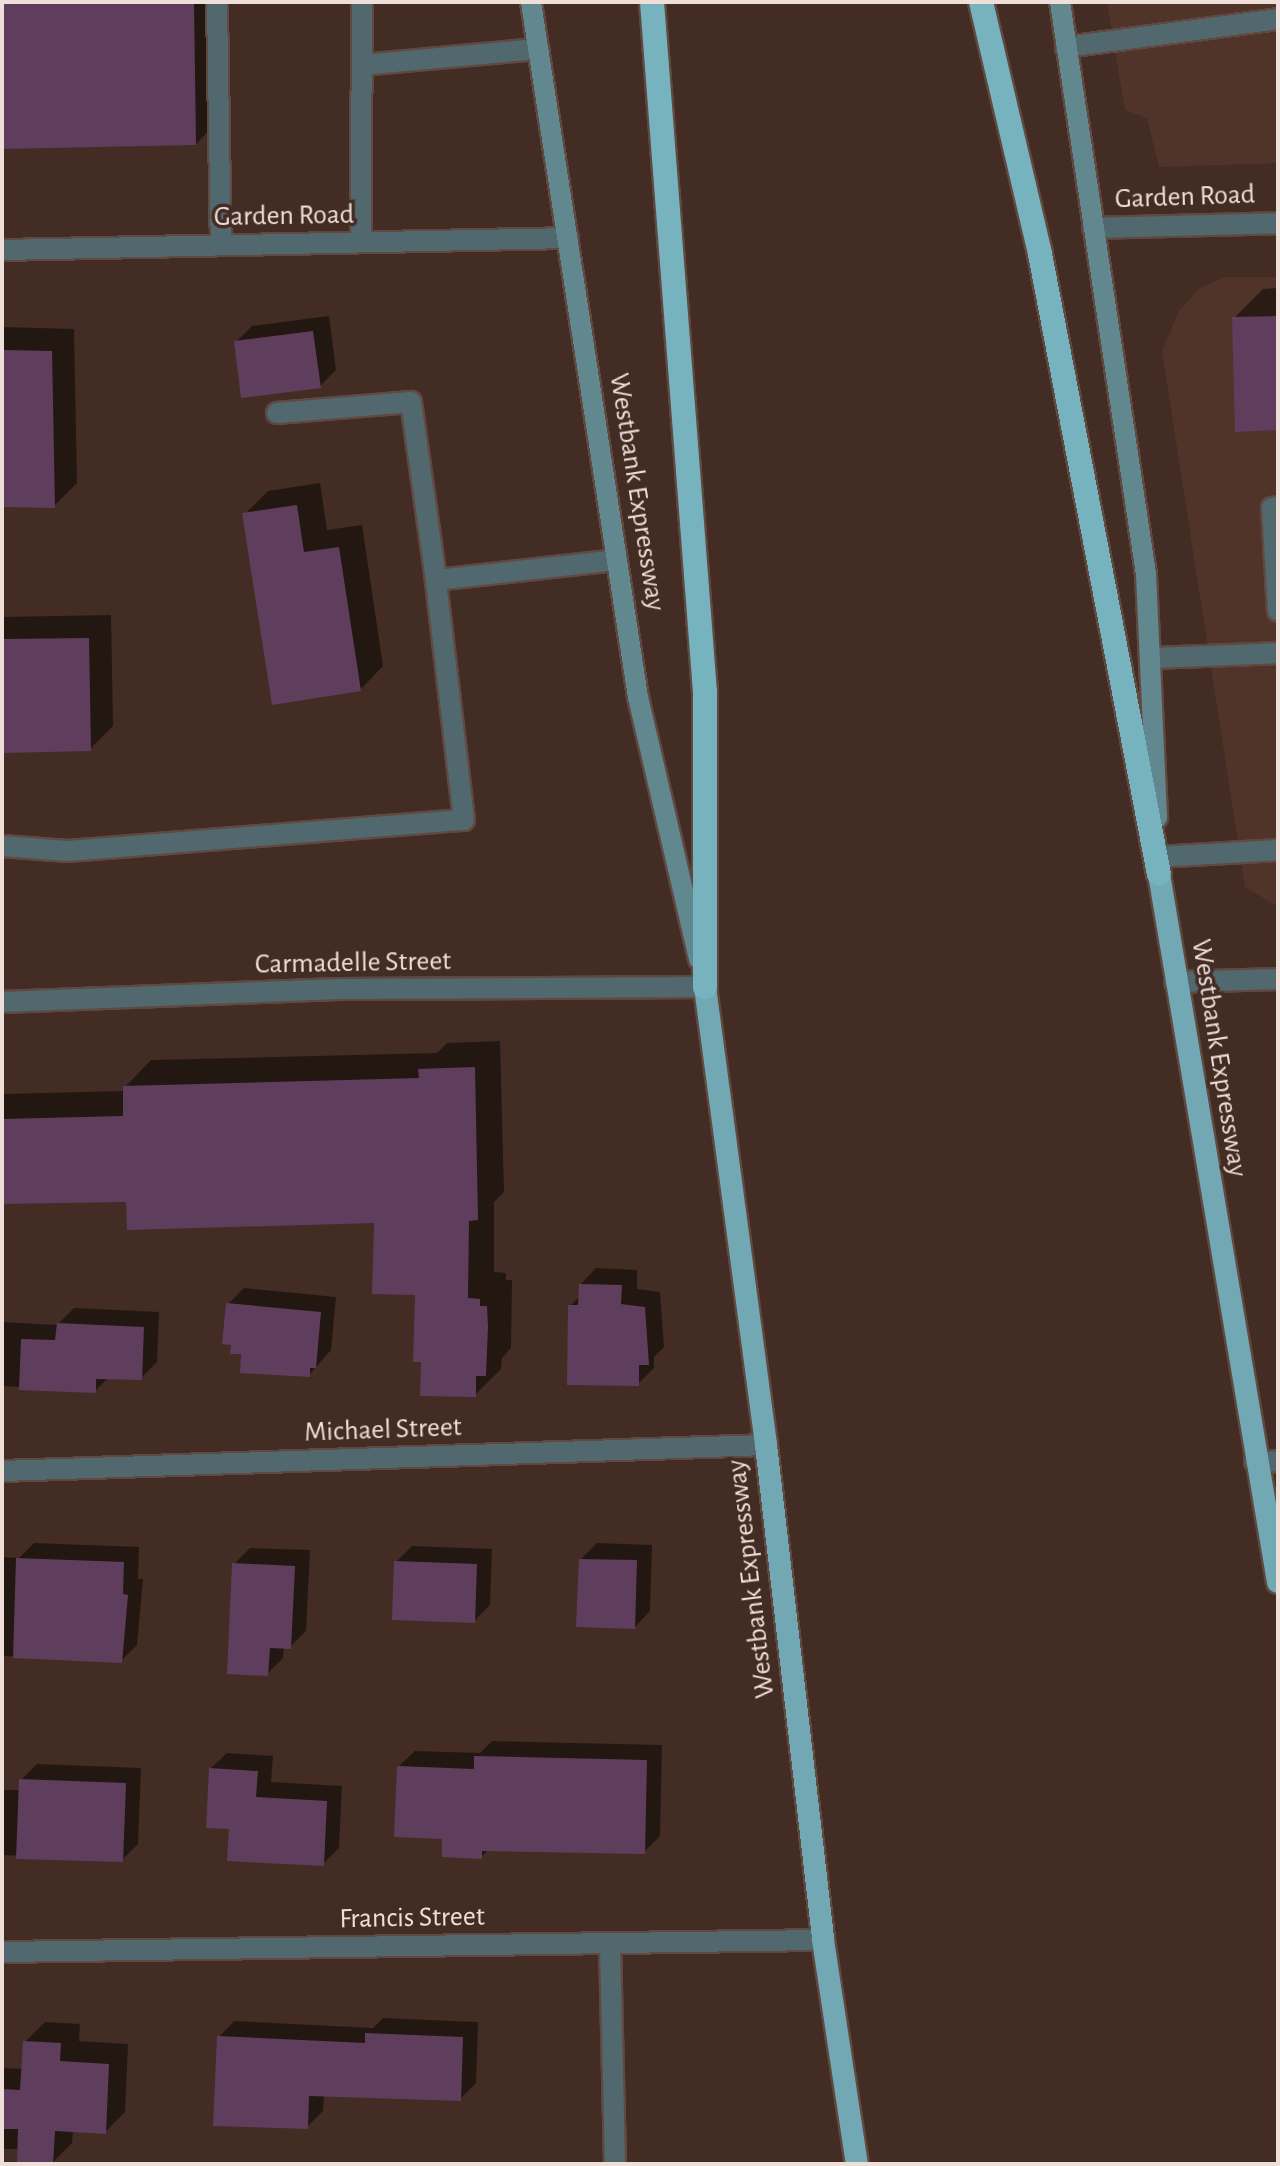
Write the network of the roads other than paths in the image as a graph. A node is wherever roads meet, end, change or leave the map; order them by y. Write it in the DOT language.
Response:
graph roads {
  1 [pos="217,2"];
  2 [pos="362,2"];
  3 [pos="531,2"];
  4 [pos="652,2"];
  5 [pos="981,2"];
  6 [pos="1060,2"];
  7 [pos="1278,19"];
  8 [pos="1066,47"];
  9 [pos="538,49"];
  10 [pos="362,65"];
  11 [pos="1278,223"];
  12 [pos="1093,228"];
  13 [pos="568,238"];
  14 [pos="361,242"];
  15 [pos="221,245"];
  16 [pos="2,250"];
  17 [pos="277,413"];
  18 [pos="1278,507"];
  19 [pos="617,560"];
  20 [pos="436,580"];
  21 [pos="1278,611"];
  22 [pos="1278,653"];
  23 [pos="1150,658"];
  24 [pos="2,846"];
  25 [pos="1278,850"];
  26 [pos="1158,866"];
  27 [pos="1278,979"];
  28 [pos="1175,982"];
  29 [pos="705,987"];
  30 [pos="2,1002"];
  31 [pos="766,1445"];
  32 [pos="1278,1461"];
  33 [pos="1255,1462"];
  34 [pos="2,1471"];
  35 [pos="1278,1582"];
  36 [pos="823,1940"];
  37 [pos="610,1943"];
  38 [pos="2,1952"];
  39 [pos="615,2164"];
  40 [pos="857,2164"];
  1 -- 15 [label="street"];
  2 -- 10 [label="street"];
  3 -- 9 [label="main road, Westbank Expressway"];
  4 -- 29 [label="highway, Westbank Expressway"];
  5 -- 26 [label="highway, Westbank Expressway"];
  6 -- 8 [label="main road, Westbank Expressway"];
  7 -- 8 [label="street"];
  8 -- 12 [label="main road, Westbank Expressway"];
  9 -- 10 [label="street"];
  9 -- 13 [label="main road, Westbank Expressway"];
  10 -- 14 [label="street"];
  11 -- 12 [label="street, Garden Road"];
  12 -- 23 [label="main road, Westbank Expressway"];
  13 -- 14 [label="street, Garden Road"];
  13 -- 19 [label="main road, Westbank Expressway"];
  14 -- 15 [label="street, Garden Road"];
  15 -- 16 [label="street, Garden Road"];
  17 -- 20 [label="street"];
  18 -- 21 [label="street"];
  19 -- 20 [label="street"];
  19 -- 29 [label="main road, Westbank Expressway"];
  20 -- 24 [label="street"];
  22 -- 23 [label="street"];
  23 -- 26 [label="main road, Westbank Expressway"];
  25 -- 26 [label="street"];
  26 -- 28 [label="highway, Westbank Expressway"];
  27 -- 28 [label="street"];
  28 -- 33 [label="highway, Westbank Expressway"];
  29 -- 30 [label="street, Carmadelle Street"];
  29 -- 31 [label="highway, Westbank Expressway"];
  31 -- 34 [label="street, Michael Street"];
  31 -- 36 [label="highway, Westbank Expressway"];
  32 -- 33 [label="street"];
  33 -- 35 [label="highway, Westbank Expressway"];
  36 -- 37 [label="street, Francis Street"];
  36 -- 40 [label="highway, Westbank Expressway"];
  37 -- 38 [label="street, Francis Street"];
  37 -- 39 [label="street"];
}
